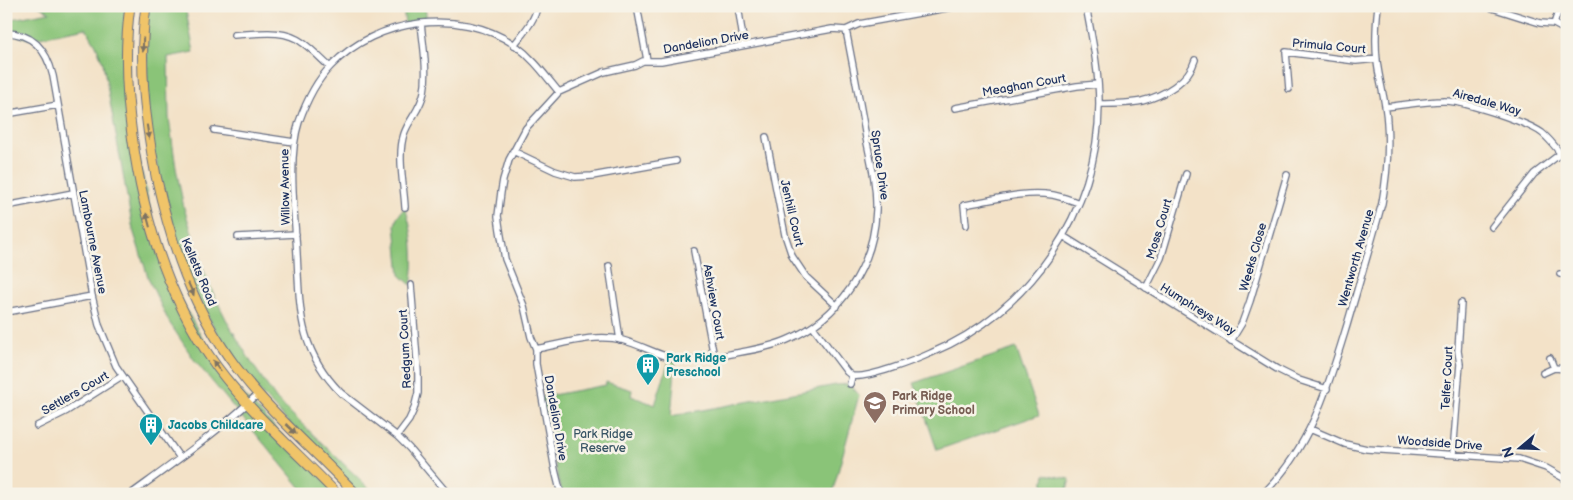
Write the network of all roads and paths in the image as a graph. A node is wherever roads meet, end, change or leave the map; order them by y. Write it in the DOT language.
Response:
graph roads {
  1 [pos="123,6"];
  2 [pos="130,6"];
  3 [pos="146,6"];
  4 [pos="537,6"];
  5 [pos="637,6"];
  6 [pos="738,6"];
  7 [pos="958,6"];
  8 [pos="1086,6"];
  9 [pos="1378,6"];
  10 [pos="1486,6"];
  11 [pos="1560,6"];
  12 [pos="943,8"];
  13 [pos="128,22"];
  14 [pos="421,23"];
  15 [pos="1554,24"];
  16 [pos="846,30"];
  17 [pos="1567,31"];
  18 [pos="6,32"];
  19 [pos="234,35"];
  20 [pos="514,45"];
  21 [pos="744,45"];
  22 [pos="1377,59"];
  23 [pos="647,60"];
  24 [pos="1195,60"];
  25 [pos="330,67"];
  26 [pos="1098,84"];
  27 [pos="1289,88"];
  28 [pos="559,92"];
  29 [pos="1099,104"];
  30 [pos="58,105"];
  31 [pos="1386,107"];
  32 [pos="955,108"];
  33 [pos="6,114"];
  34 [pos="214,130"];
  35 [pos="766,137"];
  36 [pos="294,142"];
  37 [pos="513,151"];
  38 [pos="1560,154"];
  39 [pos="676,160"];
  40 [pos="1567,162"];
  41 [pos="1186,174"];
  42 [pos="1287,175"];
  43 [pos="74,194"];
  44 [pos="1079,203"];
  45 [pos="6,206"];
  46 [pos="405,207"];
  47 [pos="966,224"];
  48 [pos="1492,227"];
  49 [pos="296,234"];
  50 [pos="1063,236"];
  51 [pos="238,237"];
  52 [pos="694,251"];
  53 [pos="608,266"];
  54 [pos="411,285"];
  55 [pos="1146,288"];
  56 [pos="92,296"];
  57 [pos="1461,303"];
  58 [pos="837,306"];
  59 [pos="12,311"];
  60 [pos="813,327"];
  61 [pos="620,340"];
  62 [pos="1231,341"];
  63 [pos="536,349"];
  64 [pos="714,357"];
  65 [pos="1550,358"];
  66 [pos="1554,368"];
  67 [pos="1567,369"];
  68 [pos="1543,374"];
  69 [pos="122,376"];
  70 [pos="852,376"];
  71 [pos="850,384"];
  72 [pos="1327,389"];
  73 [pos="258,394"];
  74 [pos="247,404"];
  75 [pos="37,426"];
  76 [pos="1310,429"];
  77 [pos="397,436"];
  78 [pos="1453,454"];
  79 [pos="180,458"];
  80 [pos="1567,480"];
  81 [pos="131,494"];
  82 [pos="337,494"];
  83 [pos="356,494"];
  84 [pos="448,494"];
  85 [pos="561,494"];
  86 [pos="1262,494"];
  1 -- 13 [label="main road"];
  2 -- 13 [label="main road"];
  3 -- 73 [label="main road, Kelletts Road, one-way"];
  4 -- 20 [label="street"];
  5 -- 23 [label="street"];
  6 -- 21 [label="street"];
  7 -- 12 [label="street, Dandelion Drive"];
  8 -- 26 [label="street"];
  9 -- 22 [label="street, Wentworth Avenue"];
  10 -- 15 [label="street"];
  11 -- 15 [label="street"];
  12 -- 16 [label="street, Dandelion Drive"];
  74 -- 13 [label="main road, one-way"];
  14 -- 20 [label="street, Willow Avenue"];
  14 -- 25 [label="street, Willow Avenue"];
  14 -- 46 [label="street"];
  15 -- 17 [label="street"];
  16 -- 21 [label="street, Dandelion Drive"];
  16 -- 58 [label="street, Spruce Drive"];
  18 -- 30 [label="street, Lambourne Avenue"];
  19 -- 25 [label="street"];
  20 -- 28 [label="street, Willow Avenue"];
  21 -- 23 [label="street, Dandelion Drive"];
  22 -- 27 [label="street, Primula Court"];
  22 -- 31 [label="street, Wentworth Avenue"];
  23 -- 28 [label="street, Dandelion Drive"];
  24 -- 29 [label="street"];
  25 -- 36 [label="street, Willow Avenue"];
  26 -- 29 [label="street"];
  26 -- 32 [label="street, Meaghan Court"];
  28 -- 37 [label="street, Dandelion Drive"];
  29 -- 44 [label="street"];
  30 -- 33 [label="street"];
  30 -- 43 [label="street, Lambourne Avenue"];
  31 -- 38 [label="street, Airedale Way"];
  31 -- 72 [label="street, Wentworth Avenue"];
  34 -- 36 [label="street"];
  35 -- 58 [label="street, Jenhill Court"];
  36 -- 49 [label="street, Willow Avenue"];
  37 -- 39 [label="street"];
  37 -- 63 [label="street, Dandelion Drive"];
  38 -- 40 [label="street, Airedale Way"];
  38 -- 48 [label="street"];
  41 -- 55 [label="street, Moss Court"];
  42 -- 62 [label="street, Weeks Close"];
  43 -- 45 [label="street"];
  43 -- 56 [label="street, Lambourne Avenue"];
  44 -- 47 [label="street"];
  44 -- 50 [label="street"];
  49 -- 51 [label="street"];
  49 -- 77 [label="street, Willow Avenue"];
  50 -- 55 [label="street, Humphreys Way"];
  50 -- 70 [label="street"];
  52 -- 64 [label="street, Ashview Court"];
  53 -- 61 [label="street"];
  54 -- 77 [label="street, Redgum Court"];
  55 -- 62 [label="street, Humphreys Way"];
  56 -- 59 [label="street"];
  56 -- 69 [label="street, Lambourne Avenue"];
  57 -- 78 [label="street, Telfer Court"];
  58 -- 60 [label="street, Spruce Drive"];
  60 -- 64 [label="street, Spruce Drive"];
  60 -- 70 [label="street"];
  61 -- 63 [label="street, Spruce Drive"];
  61 -- 64 [label="street, Spruce Drive"];
  62 -- 72 [label="street, Humphreys Way"];
  63 -- 85 [label="street, Dandelion Drive"];
  65 -- 66 [label="street"];
  66 -- 67 [label="street"];
  66 -- 68 [label="street"];
  69 -- 75 [label="street, Settlers Court"];
  69 -- 79 [label="street, Lambourne Avenue"];
  70 -- 71 [label="street"];
  72 -- 76 [label="street, Wentworth Avenue"];
  73 -- 74 [label="street"];
  73 -- 83 [label="main road, Kelletts Road, one-way"];
  74 -- 79 [label="street"];
  74 -- 82 [label="main road"];
  76 -- 78 [label="street, Woodside Drive"];
  76 -- 86 [label="street, Wentworth Avenue"];
  77 -- 84 [label="street, Willow Avenue"];
  78 -- 80 [label="street, Woodside Drive"];
  79 -- 81 [label="street"];
}
